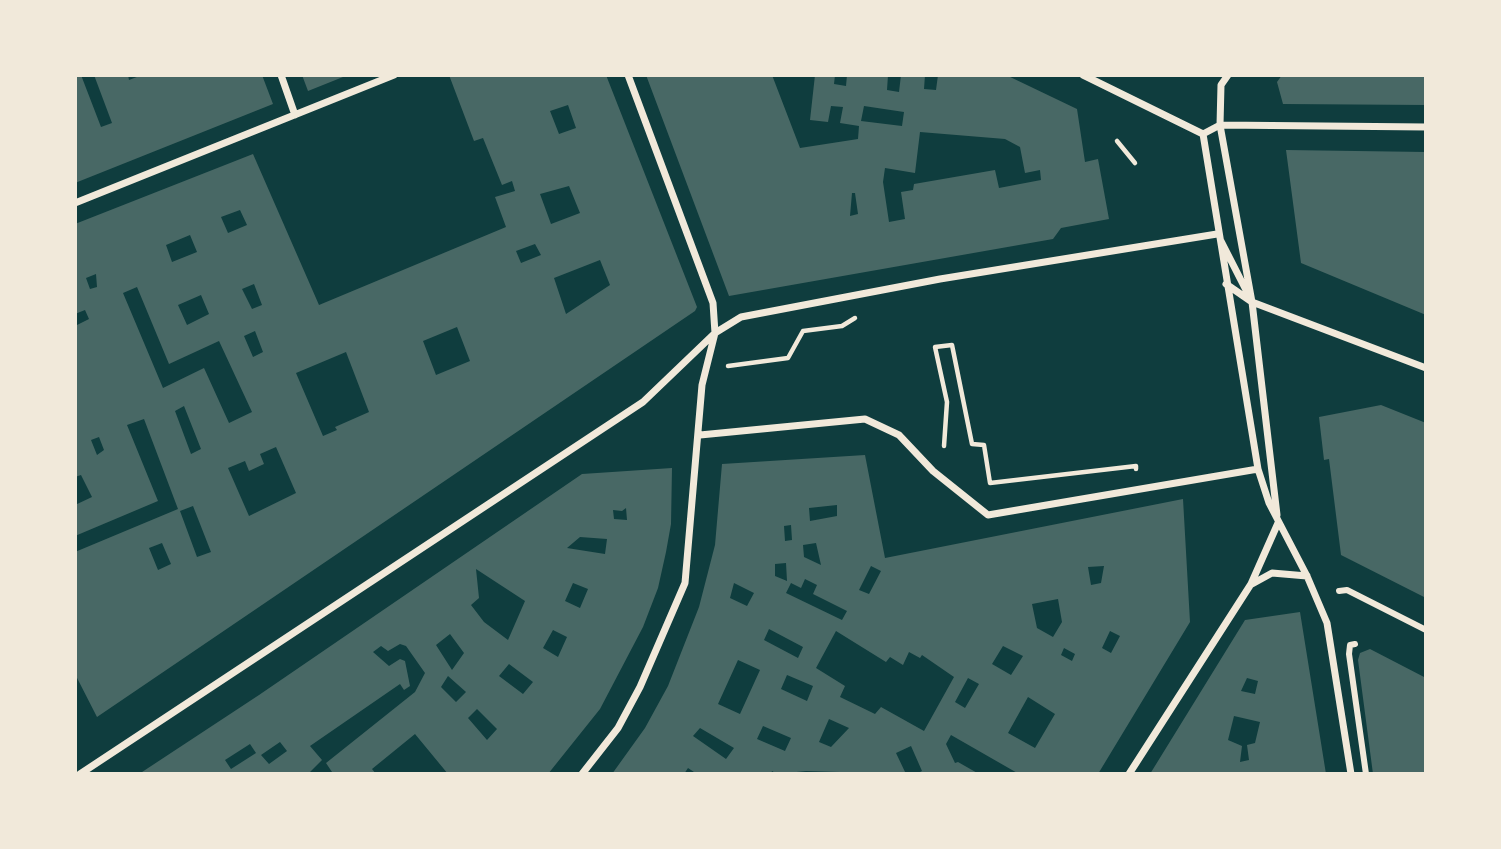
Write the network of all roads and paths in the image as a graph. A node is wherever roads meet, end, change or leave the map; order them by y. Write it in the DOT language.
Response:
graph roads {
  1 [pos="281,75"];
  2 [pos="394,75"];
  3 [pos="628,75"];
  4 [pos="1083,75"];
  5 [pos="1228,75"];
  6 [pos="295,115"];
  7 [pos="1220,125"];
  8 [pos="1426,127"];
  9 [pos="1203,134"];
  10 [pos="1117,141"];
  11 [pos="1135,163"];
  12 [pos="75,203"];
  13 [pos="1217,234"];
  14 [pos="1226,284"];
  15 [pos="1252,302"];
  16 [pos="716,333"];
  17 [pos="788,358"];
  18 [pos="737,364"];
  19 [pos="1426,368"];
  20 [pos="700,435"];
  21 [pos="944,446"];
  22 [pos="1136,466"];
  23 [pos="1258,469"];
  24 [pos="1278,523"];
  25 [pos="1307,576"];
  26 [pos="1251,584"];
  27 [pos="1339,591"];
  28 [pos="1426,630"];
  29 [pos="1355,644"];
  30 [pos="80,774"];
  31 [pos="582,774"];
  32 [pos="1129,774"];
  33 [pos="1351,774"];
  34 [pos="1366,774"];
  1 -- 6 [label="street"];
  2 -- 6 [label="street"];
  3 -- 16 [label="street"];
  4 -- 9 [label="street"];
  5 -- 7 [label="street"];
  6 -- 12 [label="street"];
  7 -- 8 [label="street"];
  7 -- 9 [label="street"];
  7 -- 15 [label="street"];
  9 -- 13 [label="street"];
  10 -- 11 [label="path"];
  13 -- 14 [label="street"];
  13 -- 15 [label="street"];
  13 -- 16 [label="street"];
  14 -- 15 [label="street"];
  14 -- 23 [label="street"];
  15 -- 19 [label="street"];
  15 -- 24 [label="street"];
  16 -- 20 [label="street"];
  16 -- 30 [label="street"];
  17 -- 18 [label="path"];
  20 -- 23 [label="street"];
  20 -- 31 [label="street"];
  21 -- 22 [label="path"];
  23 -- 24 [label="street"];
  24 -- 25 [label="street"];
  24 -- 26 [label="street"];
  25 -- 26 [label="street"];
  25 -- 33 [label="street"];
  26 -- 32 [label="street"];
  27 -- 28 [label="street"];
  29 -- 34 [label="street"];
}
